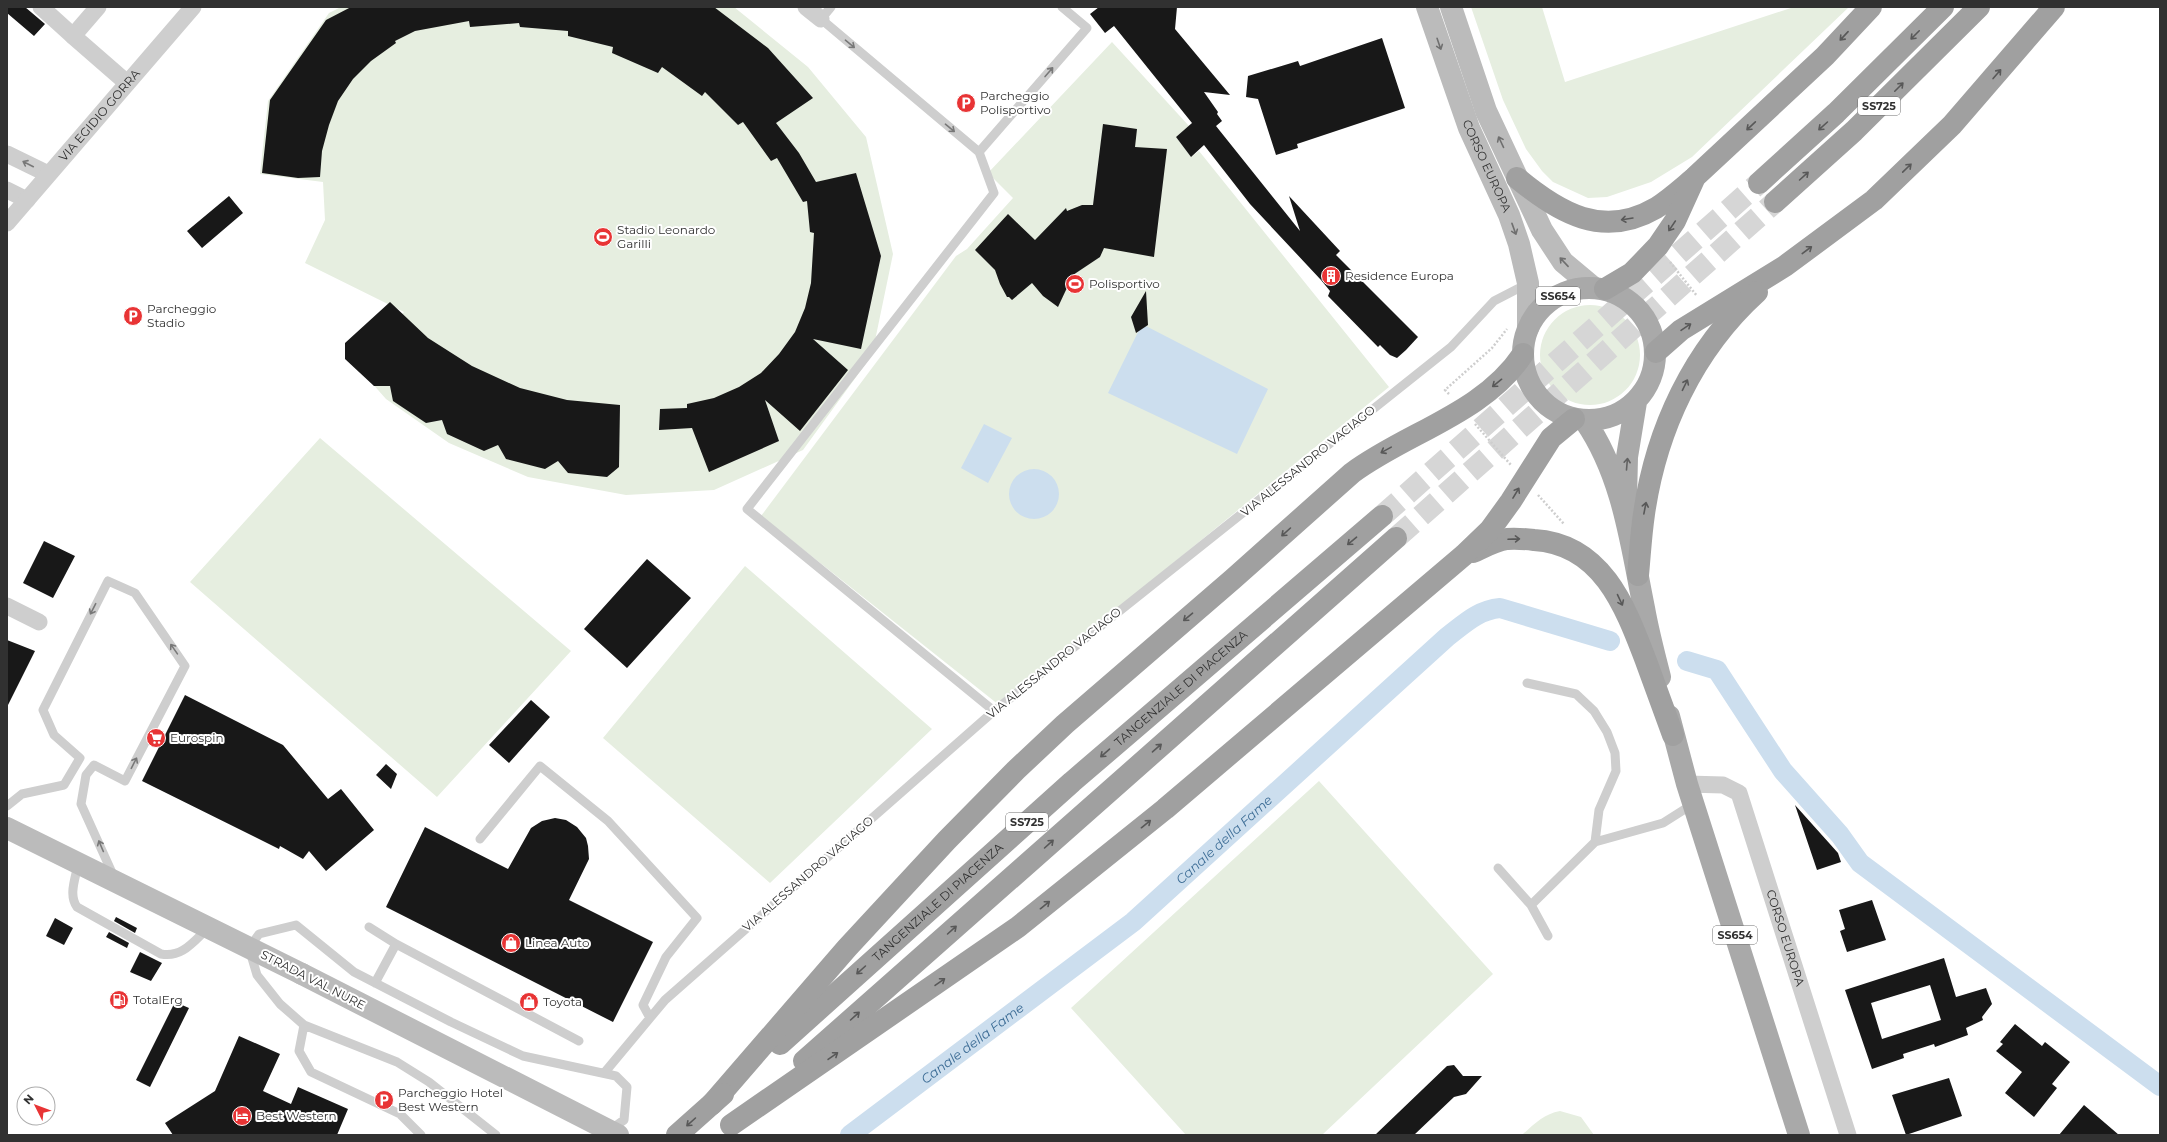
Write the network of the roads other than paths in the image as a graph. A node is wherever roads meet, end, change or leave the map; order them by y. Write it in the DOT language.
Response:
graph roads {
  1 [pos="41,7"];
  2 [pos="98,7"];
  3 [pos="193,7"];
  4 [pos="806,7"];
  5 [pos="1062,7"];
  6 [pos="1426,7"];
  7 [pos="1451,7"];
  8 [pos="1871,7"];
  9 [pos="1943,7"];
  10 [pos="1979,7"];
  11 [pos="2054,7"];
  12 [pos="826,13"];
  13 [pos="73,36"];
  14 [pos="127,83"];
  15 [pos="979,152"];
  16 [pos="7,154"];
  17 [pos="48,174"];
  18 [pos="1696,177"];
  19 [pos="1517,178"];
  20 [pos="1759,183"];
  21 [pos="7,190"];
  22 [pos="27,200"];
  23 [pos="1775,202"];
  24 [pos="7,223"];
  25 [pos="1785,266"];
  26 [pos="1528,283"];
  27 [pos="1600,289"];
  28 [pos="1518,326"];
  29 [pos="1656,352"];
  30 [pos="1523,354"];
  31 [pos="1636,402"];
  32 [pos="1579,420"];
  33 [pos="1382,516"];
  34 [pos="1626,517"];
  35 [pos="1396,538"];
  36 [pos="1464,555"];
  37 [pos="1638,574"];
  38 [pos="7,606"];
  39 [pos="39,622"];
  40 [pos="1527,683"];
  41 [pos="994,711"];
  42 [pos="1673,735"];
  43 [pos="1687,784"];
  44 [pos="1693,804"];
  45 [pos="7,806"];
  46 [pos="7,828"];
  47 [pos="480,839"];
  48 [pos="1596,842"];
  49 [pos="78,864"];
  50 [pos="1498,868"];
  51 [pos="116,882"];
  52 [pos="1531,905"];
  53 [pos="369,927"];
  54 [pos="208,928"];
  55 [pos="1548,936"];
  56 [pos="396,944"];
  57 [pos="249,948"];
  58 [pos="375,984"];
  59 [pos="650,1018"];
  60 [pos="304,1025"];
  61 [pos="580,1041"];
  62 [pos="605,1072"];
  63 [pos="712,1104"];
  64 [pos="726,1130"];
  65 [pos="421,1135"];
  66 [pos="496,1135"];
  67 [pos="604,1135"];
  68 [pos="618,1135"];
  69 [pos="677,1135"];
  70 [pos="1799,1135"];
  71 [pos="1848,1135"];
  1 -- 13 [label="street"];
  2 -- 13 [label="street"];
  3 -- 14 [label="street, VIA EGIDIO GORRA"];
  4 -- 12 [label="street"];
  15 -- 5 [label="lane, one-way"];
  6 -- 26 [label="main road, CORSO EUROPA / SS654, one-way"];
  19 -- 7 [label="main road, CORSO EUROPA / SS654, one-way"];
  8 -- 18 [label="highway, one-way"];
  9 -- 20 [label="highway, SS725, one-way"];
  23 -- 10 [label="highway, SS725, one-way"];
  25 -- 11 [label="highway, one-way"];
  12 -- 15 [label="lane, one-way"];
  13 -- 14 [label="street"];
  14 -- 17 [label="street, VIA EGIDIO GORRA"];
  15 -- 41 [label="lane"];
  17 -- 16 [label="street, one-way"];
  17 -- 22 [label="street, VIA EGIDIO GORRA"];
  18 -- 19 [label="highway, one-way"];
  18 -- 27 [label="highway, one-way"];
  27 -- 19 [label="main road, SS654, one-way"];
  21 -- 22 [label="street"];
  22 -- 24 [label="street, VIA EGIDIO GORRA"];
  29 -- 25 [label="highway, one-way"];
  37 -- 25 [label="highway, one-way"];
  26 -- 28 [label="main road, CORSO EUROPA / SS654"];
  26 -- 41 [label="lane, VIA ALESSANDRO VACIAGO"];
  27 -- 28 [label="main road, SS654"];
  27 -- 29 [label="main road, SS654"];
  28 -- 30 [label="main road, SS654"];
  29 -- 31 [label="main road, SS654"];
  30 -- 32 [label="main road, SS654"];
  30 -- 63 [label="highway, one-way"];
  31 -- 32 [label="main road, SS654"];
  34 -- 31 [label="main road, SS654, one-way"];
  32 -- 34 [label="main road, SS654"];
  36 -- 32 [label="highway, one-way"];
  33 -- 63 [label="highway, TANGENZIALE DI PIACENZA / SS725, one-way"];
  34 -- 37 [label="main road, SS654"];
  64 -- 35 [label="highway, SS725, one-way"];
  36 -- 42 [label="highway, one-way"];
  64 -- 36 [label="highway, one-way"];
  37 -- 42 [label="main road, SS654"];
  38 -- 39 [label="street"];
  40 -- 48 [label="lane"];
  41 -- 59 [label="lane, VIA ALESSANDRO VACIAGO"];
  42 -- 43 [label="main road, SS654"];
  43 -- 44 [label="main road, SS654"];
  43 -- 71 [label="street, CORSO EUROPA"];
  44 -- 48 [label="lane"];
  44 -- 70 [label="main road, SS654"];
  51 -- 45 [label="lane, one-way"];
  46 -- 49 [label="main road, STRADA VAL NURE"];
  47 -- 59 [label="lane"];
  48 -- 52 [label="lane"];
  49 -- 51 [label="main road, STRADA VAL NURE"];
  49 -- 54 [label="lane"];
  50 -- 52 [label="lane"];
  51 -- 54 [label="main road, STRADA VAL NURE"];
  52 -- 55 [label="lane"];
  53 -- 56 [label="lane"];
  54 -- 57 [label="main road, STRADA VAL NURE"];
  56 -- 58 [label="lane"];
  56 -- 61 [label="lane"];
  57 -- 58 [label="lane"];
  57 -- 60 [label="lane"];
  57 -- 68 [label="main road, STRADA VAL NURE, bridge"];
  58 -- 62 [label="lane"];
  59 -- 62 [label="lane, VIA ALESSANDRO VACIAGO"];
  60 -- 65 [label="lane"];
  60 -- 66 [label="lane"];
  62 -- 67 [label="lane"];
  63 -- 69 [label="highway, TANGENZIALE DI PIACENZA / SS725, one-way"];
}
